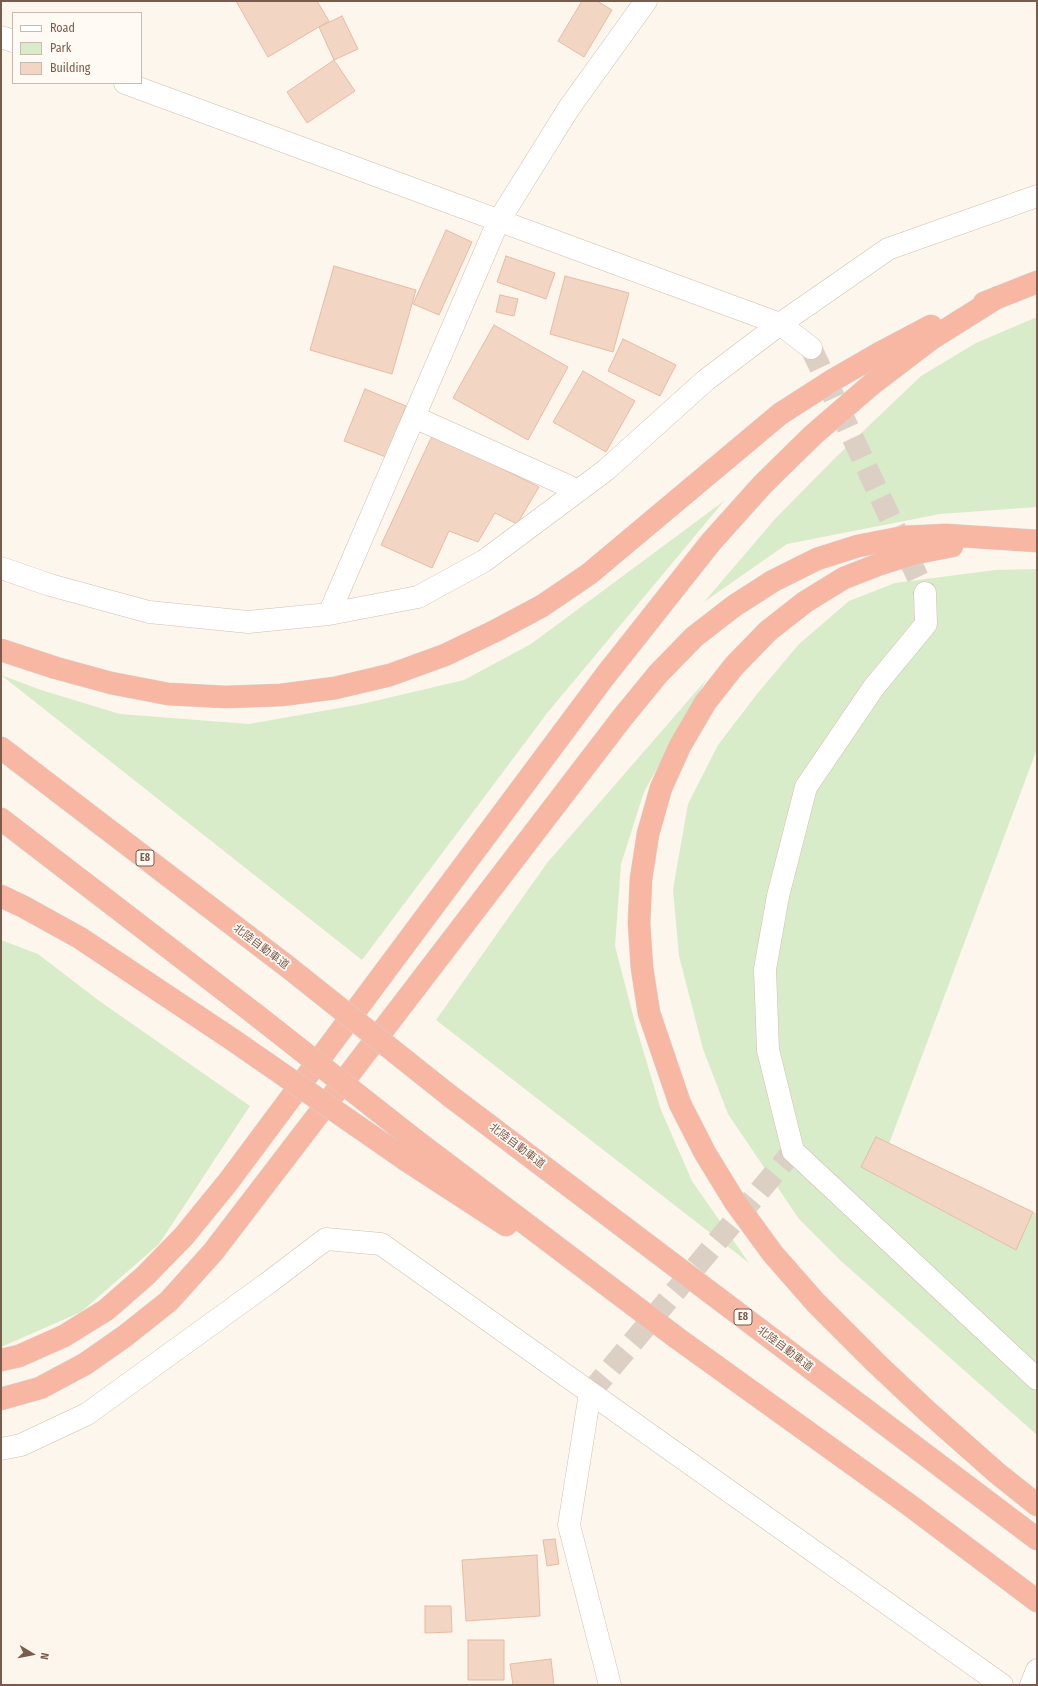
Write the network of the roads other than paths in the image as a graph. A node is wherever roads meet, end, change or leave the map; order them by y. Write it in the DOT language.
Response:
graph roads {
  1 [pos="646,1"];
  2 [pos="1,37"];
  3 [pos="12,41"];
  4 [pos="128,84"];
  5 [pos="1037,195"];
  6 [pos="498,222"];
  7 [pos="1037,282"];
  8 [pos="998,297"];
  9 [pos="780,324"];
  10 [pos="811,348"];
  11 [pos="414,416"];
  12 [pos="577,490"];
  13 [pos="1037,542"];
  14 [pos="1,568"];
  15 [pos="925,593"];
  16 [pos="329,614"];
  17 [pos="1,650"];
  18 [pos="1,748"];
  19 [pos="1,820"];
  20 [pos="1,896"];
  21 [pos="677,1338"];
  22 [pos="1,1360"];
  23 [pos="1037,1379"];
  24 [pos="590,1393"];
  25 [pos="1,1399"];
  26 [pos="1,1449"];
  27 [pos="1037,1505"];
  28 [pos="1037,1539"];
  29 [pos="1037,1601"];
  30 [pos="1037,1670"];
  31 [pos="610,1685"];
  32 [pos="1002,1685"];
  33 [pos="1031,1685"];
  1 -- 6 [label="street"];
  2 -- 3 [label="street"];
  4 -- 6 [label="street"];
  5 -- 9 [label="street"];
  6 -- 9 [label="street"];
  6 -- 11 [label="street"];
  7 -- 8 [label="highway"];
  8 -- 17 [label="highway"];
  8 -- 22 [label="highway"];
  9 -- 10 [label="street"];
  9 -- 12 [label="street"];
  11 -- 12 [label="street"];
  11 -- 16 [label="street"];
  12 -- 16 [label="street"];
  13 -- 25 [label="highway"];
  13 -- 27 [label="highway"];
  14 -- 16 [label="street"];
  15 -- 23 [label="street"];
  18 -- 28 [label="highway, 北陸自動車道 / E8, bridge"];
  19 -- 21 [label="highway, bridge"];
  20 -- 21 [label="highway, bridge"];
  21 -- 29 [label="highway"];
  24 -- 26 [label="street"];
  24 -- 31 [label="street"];
  24 -- 32 [label="street"];
  30 -- 33 [label="street"];
}
